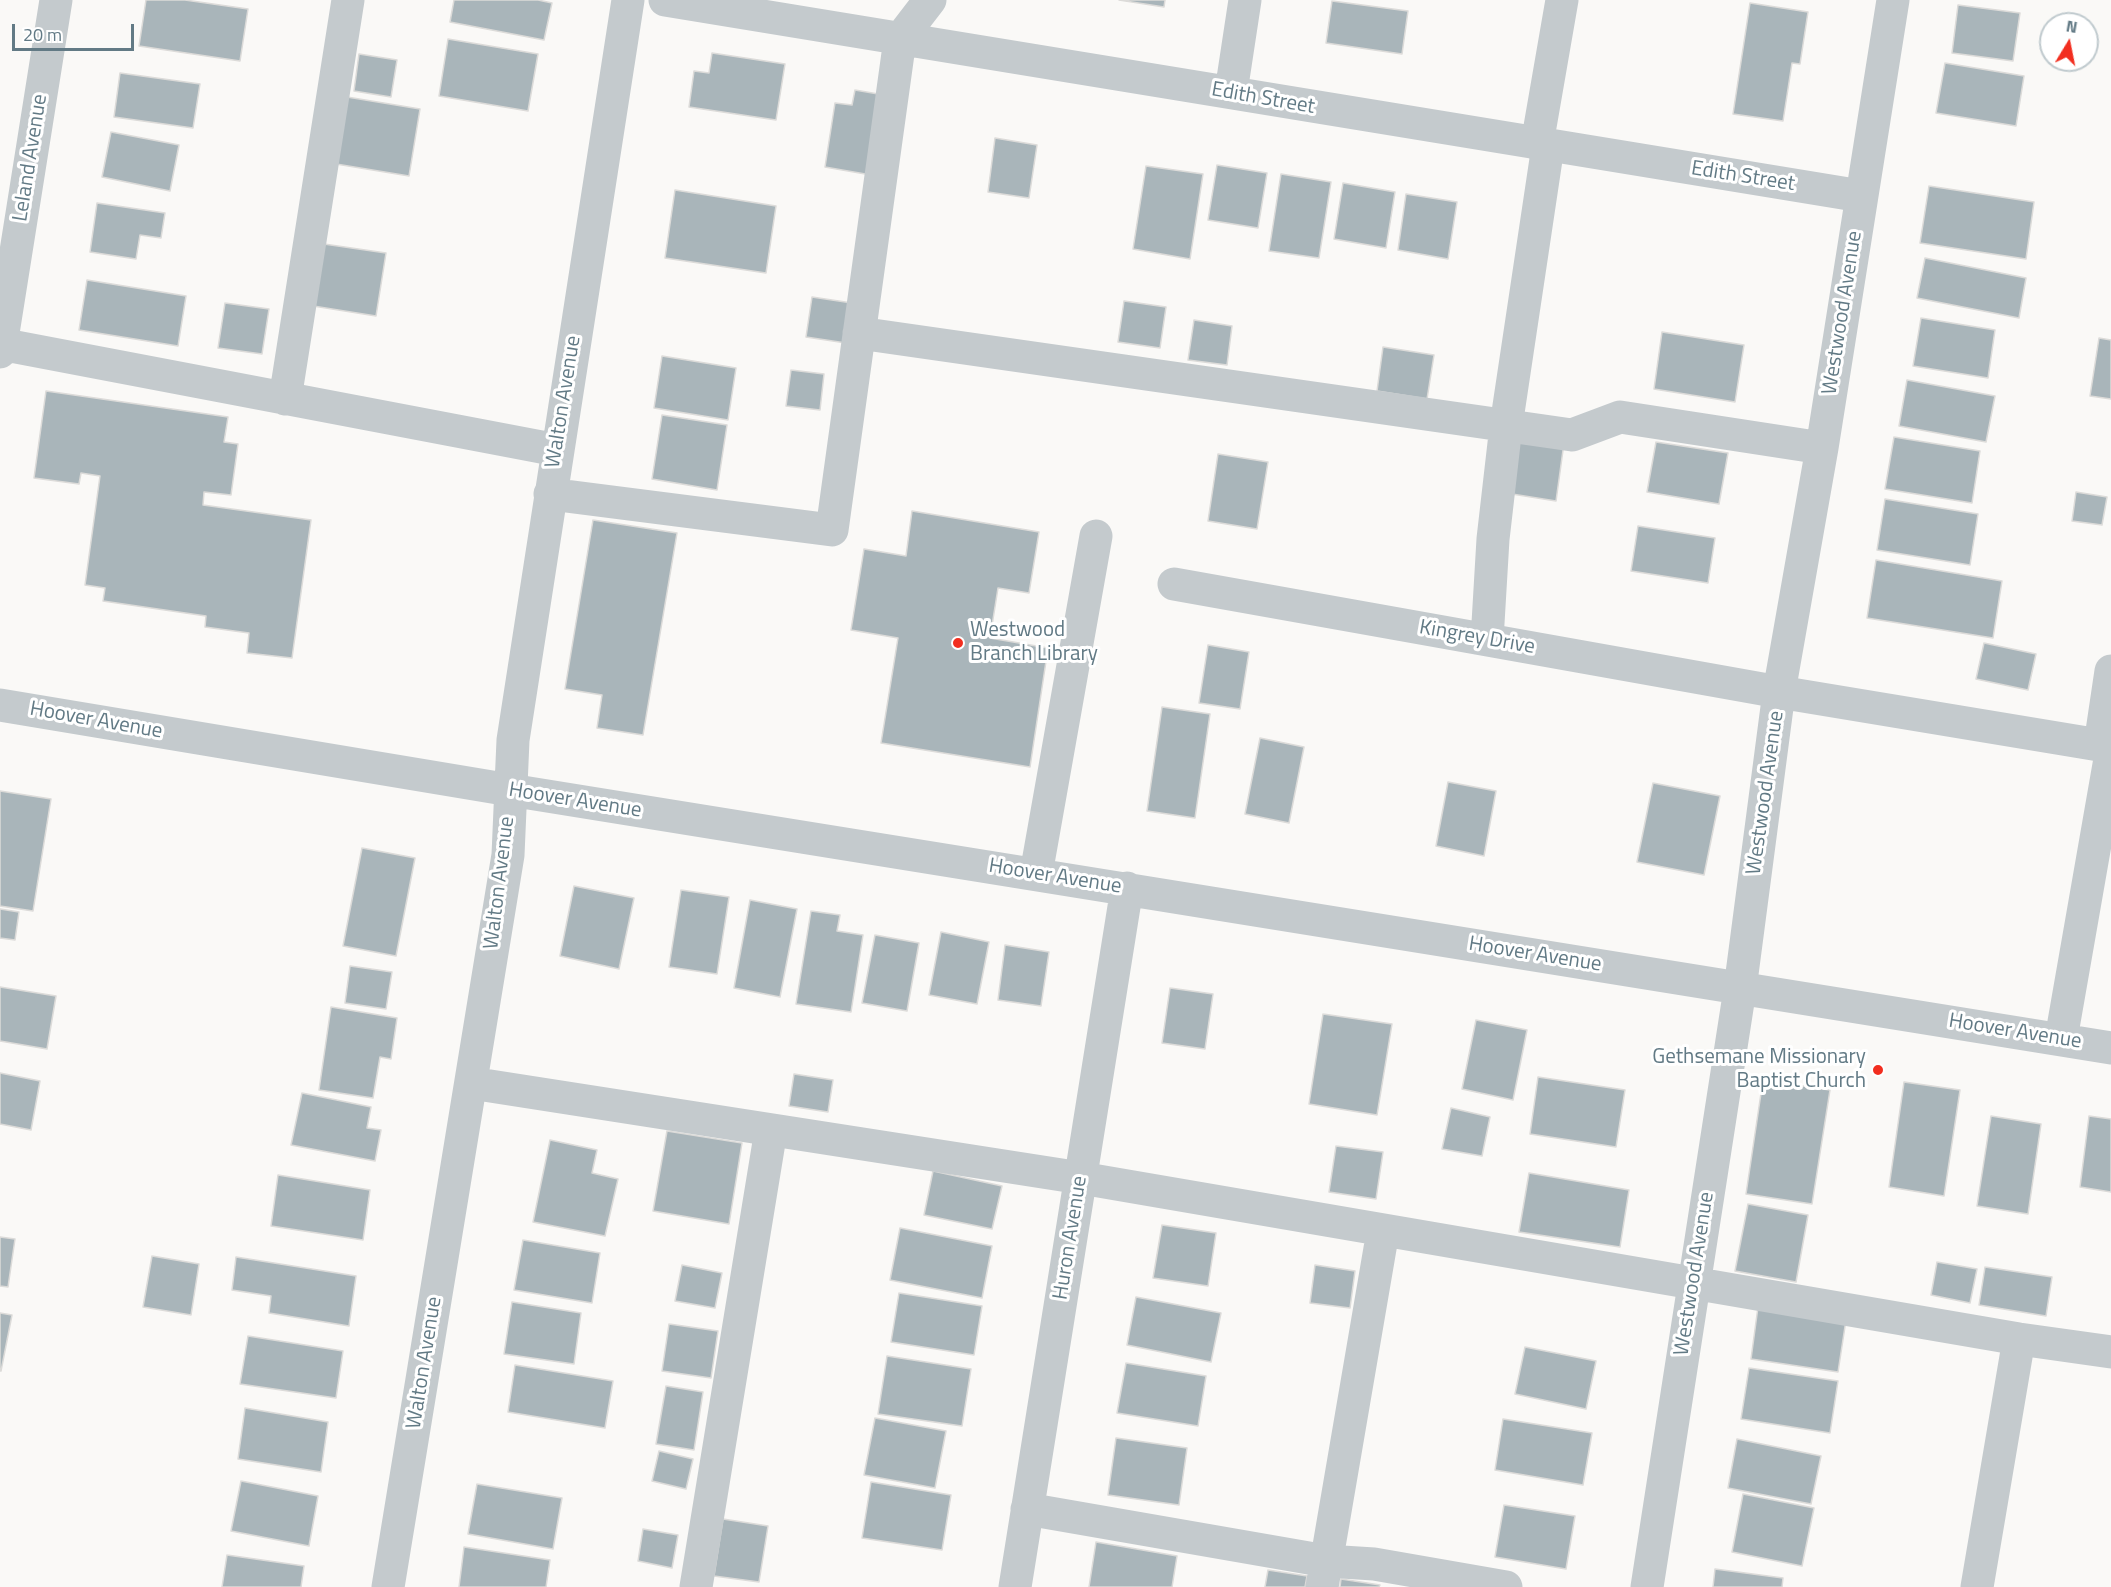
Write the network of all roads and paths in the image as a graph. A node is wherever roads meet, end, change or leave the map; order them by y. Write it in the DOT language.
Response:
graph roads {
  1 [pos="56,0"];
  2 [pos="348,0"];
  3 [pos="628,0"];
  4 [pos="665,0"];
  5 [pos="930,0"];
  6 [pos="1245,0"];
  7 [pos="1562,0"];
  8 [pos="1893,0"];
  9 [pos="900,39"];
  10 [pos="1231,92"];
  11 [pos="1543,145"];
  12 [pos="1861,196"];
  13 [pos="859,333"];
  14 [pos="0,347"];
  15 [pos="285,399"];
  16 [pos="1506,426"];
  17 [pos="1822,448"];
  18 [pos="557,450"];
  19 [pos="550,494"];
  20 [pos="1096,536"];
  21 [pos="1174,584"];
  22 [pos="1487,640"];
  23 [pos="2111,671"];
  24 [pos="1779,692"];
  25 [pos="0,705"];
  26 [pos="2107,748"];
  27 [pos="510,790"];
  28 [pos="1036,874"];
  29 [pos="1127,888"];
  30 [pos="1740,989"];
  31 [pos="2061,1039"];
  32 [pos="2111,1048"];
  33 [pos="471,1083"];
  34 [pos="771,1130"];
  35 [pos="1081,1178"];
  36 [pos="1383,1231"];
  37 [pos="1694,1282"];
  38 [pos="2019,1339"];
  39 [pos="2111,1352"];
  40 [pos="1027,1509"];
  41 [pos="1324,1574"];
  42 [pos="388,1587"];
  43 [pos="696,1587"];
  44 [pos="1015,1587"];
  45 [pos="1506,1587"];
  46 [pos="1647,1587"];
  47 [pos="1977,1587"];
  1 -- 14 [label="street, Leland Avenue"];
  2 -- 15 [label="street"];
  3 -- 18 [label="street, Walton Avenue"];
  4 -- 9 [label="street, Edith Street"];
  5 -- 9 [label="street"];
  6 -- 10 [label="street"];
  7 -- 11 [label="street"];
  8 -- 12 [label="street, Westwood Avenue"];
  9 -- 10 [label="street, Edith Street"];
  9 -- 13 [label="street"];
  10 -- 11 [label="street, Edith Street"];
  11 -- 12 [label="street, Edith Street"];
  11 -- 16 [label="street"];
  12 -- 17 [label="street, Westwood Avenue"];
  13 -- 16 [label="street"];
  13 -- 19 [label="street"];
  14 -- 15 [label="street"];
  15 -- 18 [label="street"];
  16 -- 17 [label="street"];
  16 -- 22 [label="street"];
  17 -- 24 [label="street, Westwood Avenue"];
  18 -- 19 [label="street, Walton Avenue"];
  19 -- 27 [label="street, Walton Avenue"];
  20 -- 28 [label="street"];
  21 -- 22 [label="street, Kingrey Drive"];
  22 -- 24 [label="street, Kingrey Drive"];
  23 -- 26 [label="street"];
  24 -- 26 [label="street, Kingrey Drive"];
  24 -- 30 [label="street, Westwood Avenue"];
  25 -- 27 [label="street, Hoover Avenue"];
  26 -- 31 [label="street"];
  27 -- 28 [label="street, Hoover Avenue"];
  27 -- 33 [label="street, Walton Avenue"];
  28 -- 29 [label="street, Hoover Avenue"];
  29 -- 30 [label="street, Hoover Avenue"];
  29 -- 35 [label="street, Huron Avenue"];
  30 -- 31 [label="street, Hoover Avenue"];
  30 -- 37 [label="street, Westwood Avenue"];
  31 -- 32 [label="street, Hoover Avenue"];
  33 -- 34 [label="street"];
  33 -- 42 [label="street, Walton Avenue"];
  34 -- 35 [label="street"];
  34 -- 43 [label="street"];
  35 -- 36 [label="street"];
  35 -- 40 [label="street, Huron Avenue"];
  36 -- 37 [label="street"];
  36 -- 41 [label="street"];
  37 -- 38 [label="street"];
  37 -- 46 [label="street, Westwood Avenue"];
  38 -- 39 [label="street"];
  38 -- 47 [label="street"];
  40 -- 41 [label="street"];
  40 -- 44 [label="street, Huron Avenue"];
  41 -- 45 [label="street"];
}
